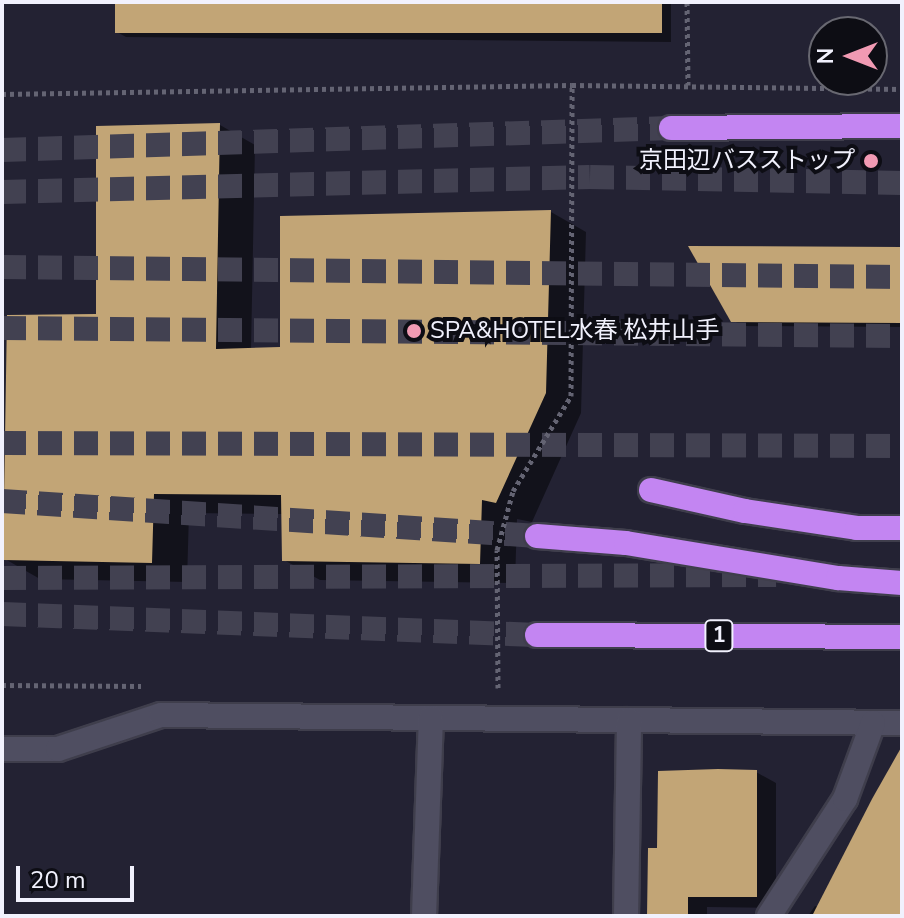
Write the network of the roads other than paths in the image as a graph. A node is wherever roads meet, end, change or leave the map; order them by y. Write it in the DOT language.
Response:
graph roads {
  1 [pos="902,126"];
  2 [pos="671,128"];
  3 [pos="651,490"];
  4 [pos="902,528"];
  5 [pos="537,536"];
  6 [pos="902,583"];
  7 [pos="537,635"];
  8 [pos="902,637"];
  9 [pos="431,718"];
  10 [pos="629,720"];
  11 [pos="873,723"];
  12 [pos="902,723"];
  13 [pos="2,749"];
  14 [pos="424,916"];
  15 [pos="626,916"];
  16 [pos="769,916"];
  1 -- 2 [label="highway"];
  3 -- 4 [label="highway"];
  5 -- 6 [label="highway"];
  7 -- 8 [label="highway, 1"];
  9 -- 10 [label="street"];
  9 -- 13 [label="street"];
  9 -- 14 [label="street"];
  10 -- 11 [label="street"];
  10 -- 15 [label="street"];
  11 -- 12 [label="street"];
  11 -- 16 [label="street"];
}
